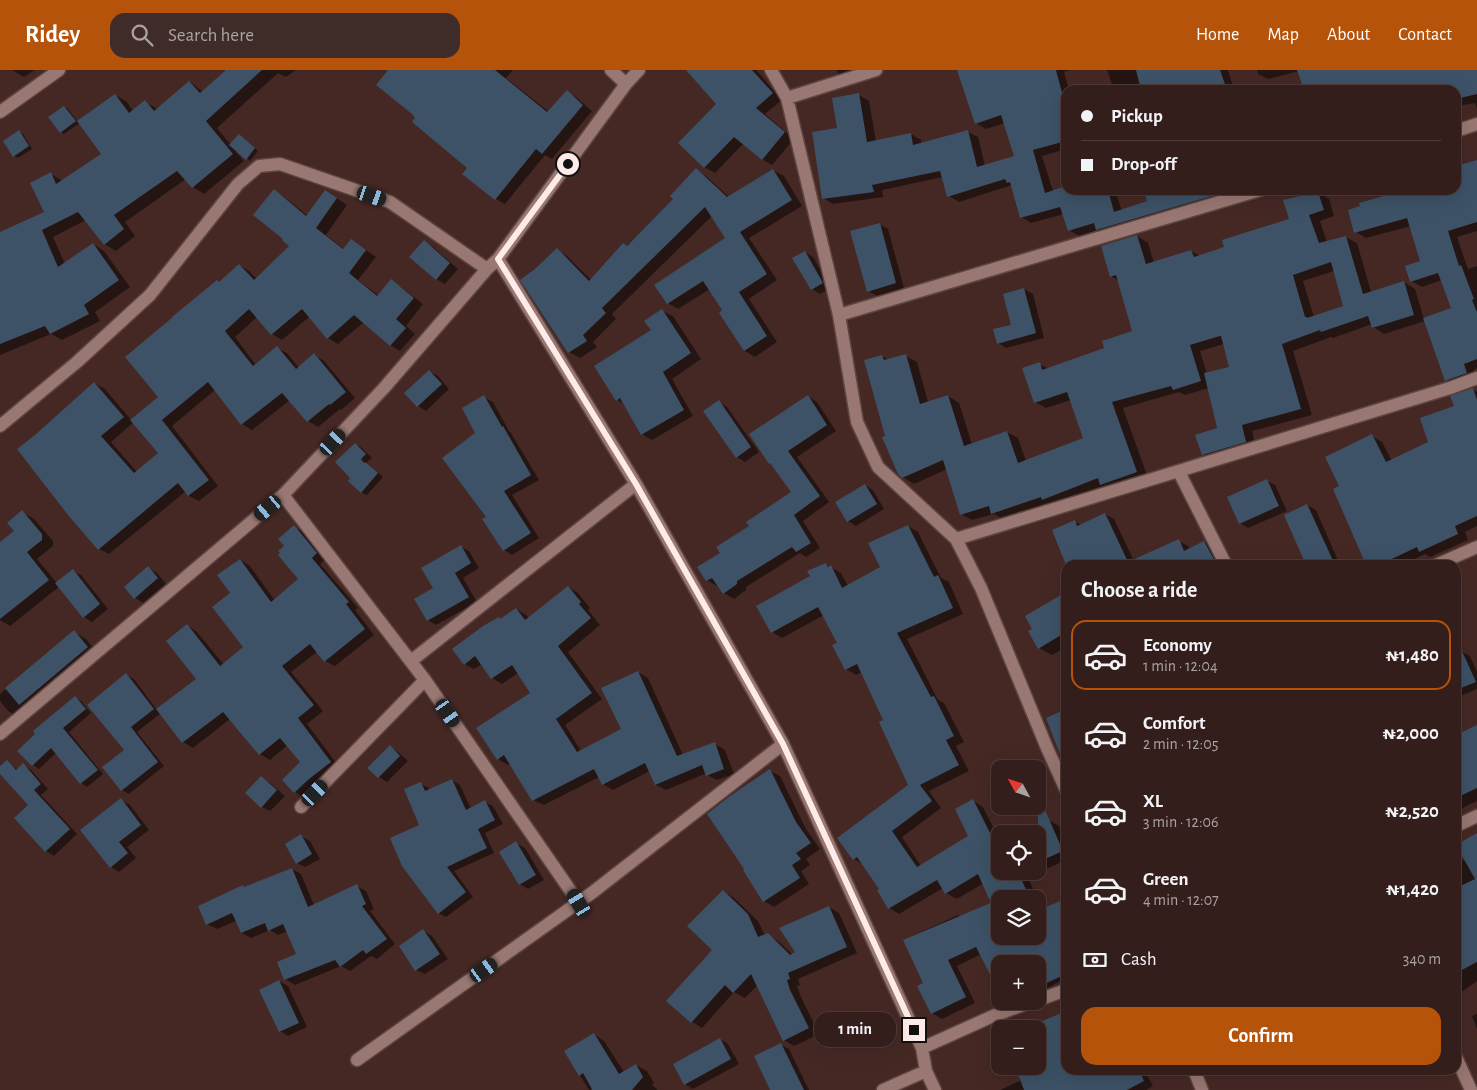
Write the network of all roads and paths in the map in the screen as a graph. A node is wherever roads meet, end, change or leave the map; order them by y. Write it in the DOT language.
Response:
graph roads {
  1 [pos="59,70"];
  2 [pos="611,70"];
  3 [pos="638,70"];
  4 [pos="771,70"];
  5 [pos="876,70"];
  6 [pos="626,84"];
  7 [pos="788,98"];
  8 [pos="0,112"];
  9 [pos="1477,124"];
  10 [pos="1461,129"];
  11 [pos="1243,195"];
  12 [pos="498,259"];
  13 [pos="487,269"];
  14 [pos="839,315"];
  15 [pos="1477,378"];
  16 [pos="0,426"];
  17 [pos="1179,472"];
  18 [pos="636,484"];
  19 [pos="283,496"];
  20 [pos="956,539"];
  21 [pos="1477,547"];
  22 [pos="1223,560"];
  23 [pos="1447,560"];
  24 [pos="411,661"];
  25 [pos="425,680"];
  26 [pos="0,734"];
  27 [pos="783,744"];
  28 [pos="1061,779"];
  29 [pos="301,807"];
  30 [pos="1477,816"];
  31 [pos="1461,824"];
  32 [pos="579,903"];
  33 [pos="1061,992"];
  34 [pos="1046,997"];
  35 [pos="1010,1010"];
  36 [pos="922,1048"];
  37 [pos="357,1060"];
  38 [pos="1461,1068"];
  39 [pos="926,1071"];
  40 [pos="1196,1075"];
  41 [pos="883,1090"];
  42 [pos="935,1090"];
  43 [pos="1202,1090"];
  44 [pos="1471,1090"];
  1 -- 8 [label="street"];
  2 -- 6 [label="street"];
  3 -- 6 [label="street"];
  4 -- 7 [label="street"];
  5 -- 7 [label="street"];
  6 -- 12 [label="street"];
  7 -- 14 [label="street"];
  9 -- 10 [label="street"];
  11 -- 14 [label="street"];
  12 -- 13 [label="street"];
  12 -- 18 [label="street"];
  13 -- 16 [label="street"];
  13 -- 19 [label="street"];
  14 -- 20 [label="street"];
  15 -- 17 [label="street"];
  17 -- 20 [label="street"];
  17 -- 22 [label="street"];
  18 -- 24 [label="street"];
  18 -- 27 [label="street"];
  19 -- 24 [label="street"];
  19 -- 26 [label="street"];
  20 -- 28 [label="street"];
  21 -- 23 [label="street"];
  24 -- 25 [label="street"];
  25 -- 29 [label="street"];
  25 -- 32 [label="street"];
  27 -- 32 [label="street"];
  27 -- 36 [label="street"];
  30 -- 31 [label="street"];
  32 -- 37 [label="street"];
  33 -- 34 [label="street"];
  35 -- 36 [label="street"];
  36 -- 39 [label="street"];
  38 -- 44 [label="street"];
  39 -- 41 [label="street"];
  39 -- 42 [label="street"];
  40 -- 43 [label="street"];
}
